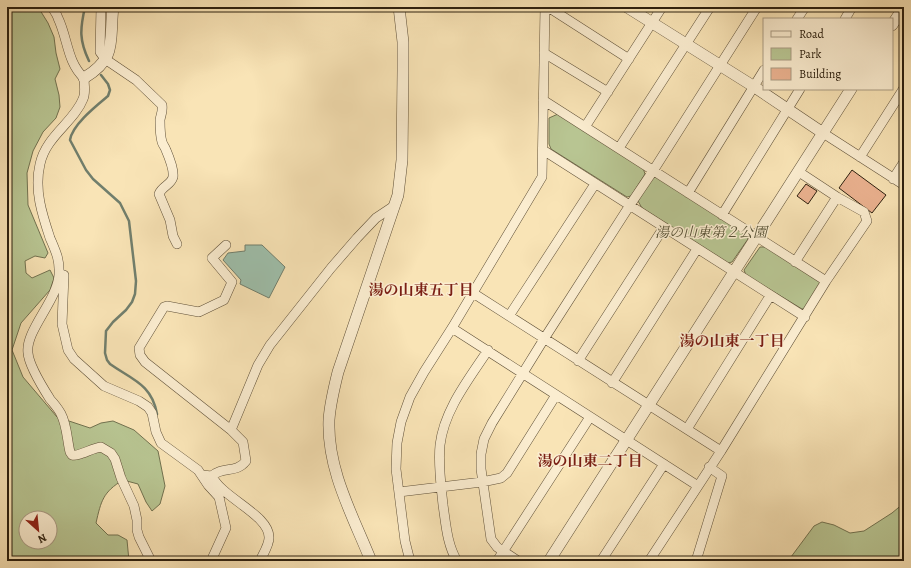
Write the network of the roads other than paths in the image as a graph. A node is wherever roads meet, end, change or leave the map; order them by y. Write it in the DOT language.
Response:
graph roads {
  1 [pos="52,7"];
  2 [pos="101,7"];
  3 [pos="113,7"];
  4 [pos="399,7"];
  5 [pos="546,7"];
  6 [pos="627,7"];
  7 [pos="662,7"];
  8 [pos="710,7"];
  9 [pos="757,7"];
  10 [pos="804,7"];
  11 [pos="852,7"];
  12 [pos="904,7"];
  13 [pos="798,18"];
  14 [pos="846,18"];
  15 [pos="652,23"];
  16 [pos="893,24"];
  17 [pos="686,44"];
  18 [pos="544,53"];
  19 [pos="105,59"];
  20 [pos="629,59"];
  21 [pos="719,66"];
  22 [pos="763,72"];
  23 [pos="84,78"];
  24 [pos="754,86"];
  25 [pos="904,88"];
  26 [pos="799,90"];
  27 [pos="850,90"];
  28 [pos="608,92"];
  29 [pos="543,100"];
  30 [pos="787,109"];
  31 [pos="585,127"];
  32 [pos="823,132"];
  33 [pos="619,148"];
  34 [pos="543,150"];
  35 [pos="860,157"];
  36 [pos="904,162"];
  37 [pos="653,171"];
  38 [pos="799,172"];
  39 [pos="893,179"];
  40 [pos="595,184"];
  41 [pos="904,186"];
  42 [pos="688,193"];
  43 [pos="838,197"];
  44 [pos="630,205"];
  45 [pos="394,206"];
  46 [pos="722,215"];
  47 [pos="664,227"];
  48 [pos="756,237"];
  49 [pos="177,244"];
  50 [pos="226,245"];
  51 [pos="697,249"];
  52 [pos="58,255"];
  53 [pos="796,262"];
  54 [pos="734,272"];
  55 [pos="826,281"];
  56 [pos="473,293"];
  57 [pos="770,296"];
  58 [pos="509,316"];
  59 [pos="805,317"];
  60 [pos="452,328"];
  61 [pos="544,339"];
  62 [pos="488,350"];
  63 [pos="578,361"];
  64 [pos="523,372"];
  65 [pos="612,383"];
  66 [pos="556,395"];
  67 [pos="648,406"];
  68 [pos="590,417"];
  69 [pos="686,429"];
  70 [pos="231,430"];
  71 [pos="626,440"];
  72 [pos="720,451"];
  73 [pos="664,464"];
  74 [pos="709,467"];
  75 [pos="202,476"];
  76 [pos="212,476"];
  77 [pos="482,482"];
  78 [pos="441,486"];
  79 [pos="698,486"];
  80 [pos="399,492"];
  81 [pos="503,552"];
  82 [pos="151,561"];
  83 [pos="212,561"];
  84 [pos="260,561"];
  85 [pos="371,561"];
  86 [pos="410,561"];
  87 [pos="456,561"];
  88 [pos="497,561"];
  89 [pos="518,561"];
  90 [pos="549,561"];
  91 [pos="601,561"];
  92 [pos="649,561"];
  93 [pos="696,561"];
  1 -- 23 [label="street"];
  2 -- 19 [label="street"];
  3 -- 19 [label="street"];
  4 -- 45 [label="street"];
  5 -- 18 [label="street"];
  5 -- 20 [label="street"];
  6 -- 15 [label="street"];
  7 -- 15 [label="street"];
  8 -- 17 [label="street"];
  9 -- 21 [label="street"];
  10 -- 13 [label="street"];
  11 -- 14 [label="street"];
  12 -- 16 [label="street"];
  15 -- 17 [label="street"];
  15 -- 20 [label="street"];
  17 -- 21 [label="street"];
  17 -- 33 [label="street"];
  18 -- 28 [label="street"];
  18 -- 29 [label="street"];
  19 -- 23 [label="street"];
  19 -- 49 [label="street"];
  20 -- 28 [label="street"];
  21 -- 24 [label="street"];
  21 -- 37 [label="street"];
  22 -- 24 [label="street"];
  23 -- 52 [label="street"];
  24 -- 30 [label="street"];
  24 -- 42 [label="street"];
  25 -- 35 [label="street"];
  26 -- 30 [label="street"];
  27 -- 32 [label="street"];
  28 -- 31 [label="street"];
  29 -- 31 [label="street"];
  29 -- 34 [label="street"];
  30 -- 32 [label="street"];
  30 -- 46 [label="street"];
  31 -- 33 [label="street"];
  32 -- 35 [label="street"];
  32 -- 38 [label="street"];
  33 -- 37 [label="street"];
  34 -- 40 [label="street"];
  34 -- 56 [label="street"];
  35 -- 39 [label="street"];
  36 -- 39 [label="street"];
  37 -- 42 [label="street"];
  37 -- 44 [label="street"];
  38 -- 43 [label="street"];
  38 -- 48 [label="street"];
  39 -- 41 [label="street"];
  40 -- 44 [label="street"];
  40 -- 58 [label="street"];
  42 -- 46 [label="street"];
  43 -- 53 [label="street"];
  43 -- 55 [label="street"];
  44 -- 47 [label="street"];
  44 -- 61 [label="street"];
  45 -- 70 [label="street"];
  45 -- 85 [label="street"];
  46 -- 48 [label="street"];
  47 -- 51 [label="street"];
  47 -- 63 [label="street"];
  48 -- 53 [label="street"];
  48 -- 54 [label="street"];
  50 -- 70 [label="street"];
  51 -- 54 [label="street"];
  51 -- 65 [label="street"];
  52 -- 75 [label="street"];
  52 -- 82 [label="street"];
  53 -- 55 [label="street"];
  54 -- 57 [label="street"];
  54 -- 67 [label="street"];
  55 -- 59 [label="street"];
  56 -- 58 [label="street"];
  56 -- 60 [label="street"];
  57 -- 59 [label="street"];
  57 -- 69 [label="street"];
  58 -- 61 [label="street"];
  59 -- 72 [label="street"];
  60 -- 62 [label="street"];
  60 -- 80 [label="street"];
  61 -- 63 [label="street"];
  61 -- 64 [label="street"];
  62 -- 64 [label="street"];
  62 -- 78 [label="street"];
  63 -- 65 [label="street"];
  64 -- 66 [label="street"];
  64 -- 77 [label="street"];
  65 -- 67 [label="street"];
  66 -- 68 [label="street"];
  66 -- 77 [label="street"];
  67 -- 69 [label="street"];
  67 -- 71 [label="street"];
  68 -- 71 [label="street"];
  68 -- 81 [label="street"];
  69 -- 72 [label="street"];
  70 -- 76 [label="street"];
  71 -- 73 [label="street"];
  71 -- 90 [label="street"];
  72 -- 74 [label="street"];
  73 -- 79 [label="street"];
  73 -- 91 [label="street"];
  74 -- 79 [label="street"];
  74 -- 93 [label="street"];
  75 -- 76 [label="street"];
  75 -- 83 [label="street"];
  76 -- 84 [label="street"];
  77 -- 78 [label="street"];
  77 -- 81 [label="street"];
  78 -- 80 [label="street"];
  78 -- 87 [label="street"];
  79 -- 92 [label="street"];
  80 -- 86 [label="street"];
  81 -- 88 [label="street"];
  81 -- 89 [label="street"];
}
